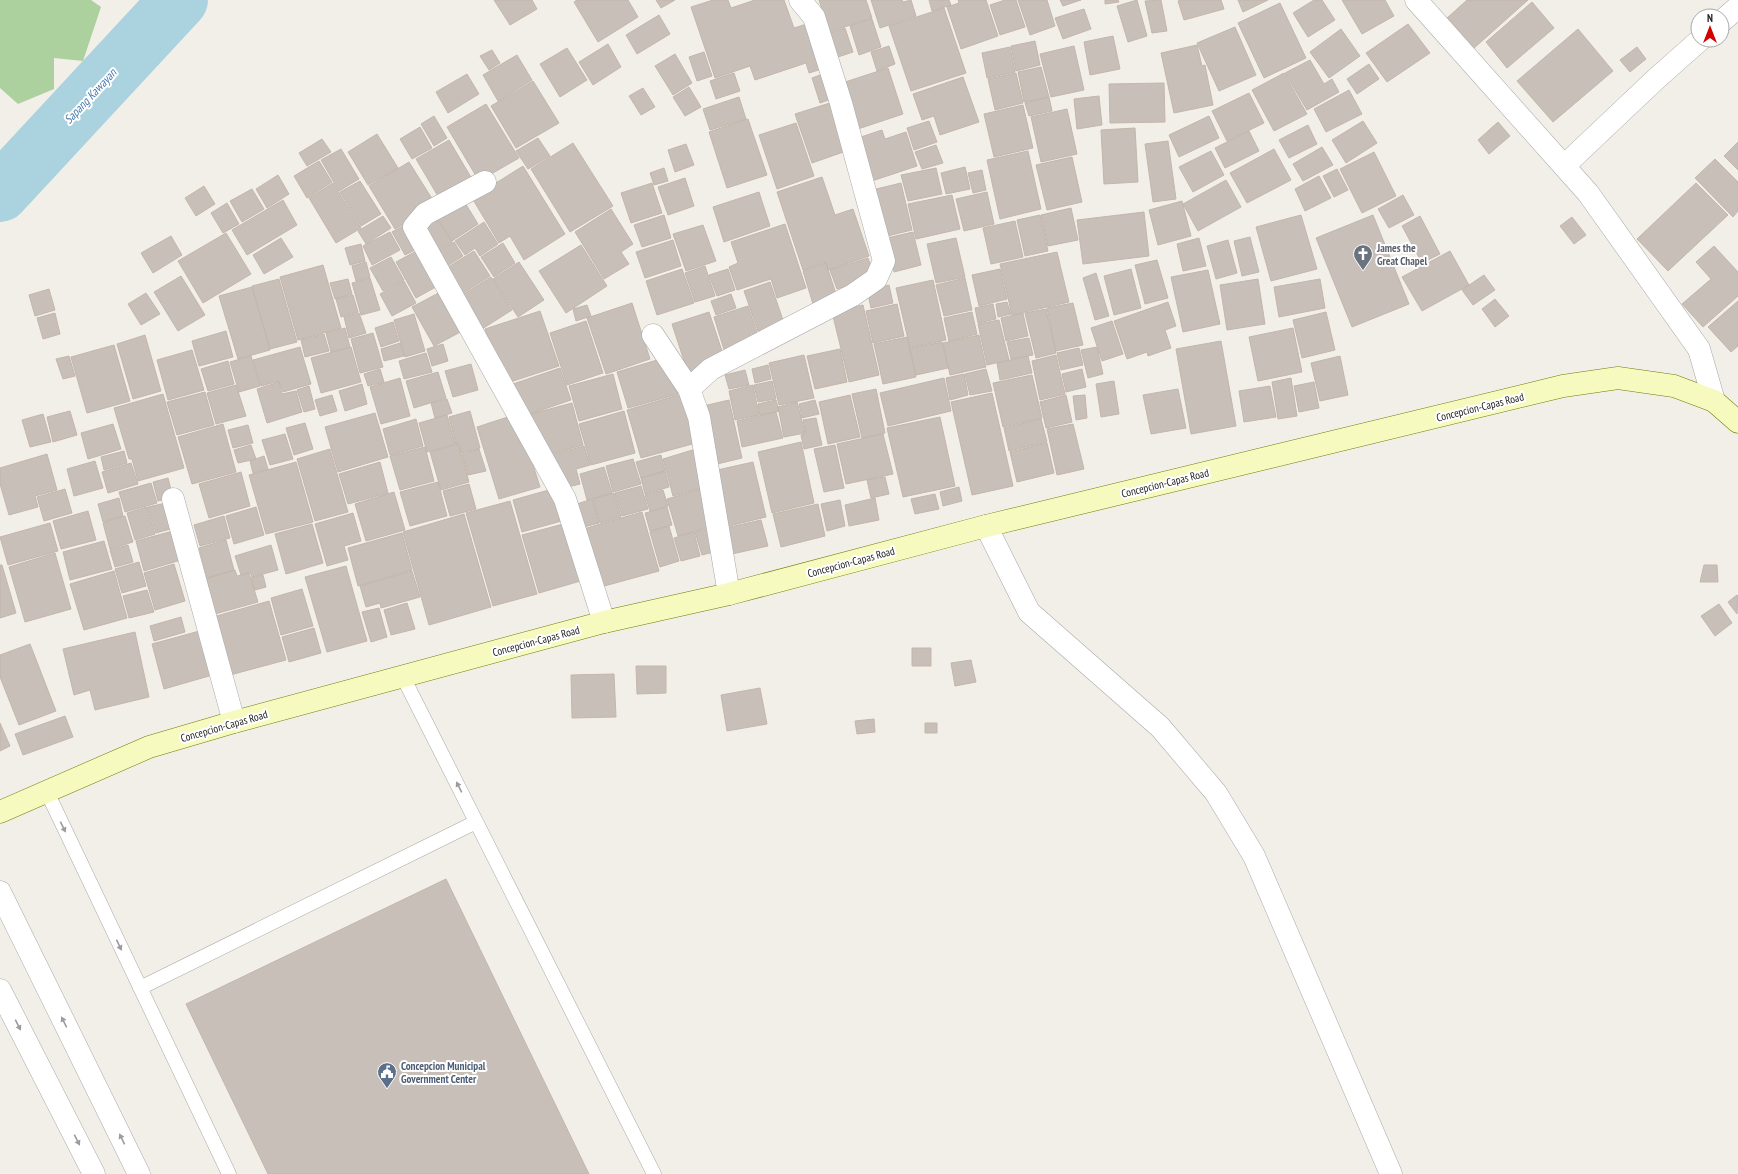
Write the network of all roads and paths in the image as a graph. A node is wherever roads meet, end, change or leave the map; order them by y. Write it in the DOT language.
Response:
graph roads {
  1 [pos="800,0"];
  2 [pos="1416,0"];
  3 [pos="1738,7"];
  4 [pos="1730,14"];
  5 [pos="1691,48"];
  6 [pos="1564,166"];
  7 [pos="485,182"];
  8 [pos="653,335"];
  9 [pos="689,388"];
  10 [pos="1714,401"];
  11 [pos="1738,422"];
  12 [pos="173,499"];
  13 [pos="986,526"];
  14 [pos="729,594"];
  15 [pos="604,622"];
  16 [pos="403,677"];
  17 [pos="234,722"];
  18 [pos="47,792"];
  19 [pos="0,812"];
  20 [pos="476,822"];
  21 [pos="0,892"];
  22 [pos="140,988"];
  23 [pos="0,990"];
  24 [pos="94,1174"];
  25 [pos="139,1174"];
  26 [pos="229,1174"];
  27 [pos="654,1174"];
  28 [pos="1391,1174"];
  1 -- 9 [label="street"];
  2 -- 6 [label="street"];
  3 -- 4 [label="street"];
  5 -- 6 [label="street"];
  6 -- 10 [label="street"];
  7 -- 15 [label="street"];
  8 -- 9 [label="street"];
  9 -- 14 [label="street"];
  10 -- 11 [label="main road"];
  10 -- 13 [label="main road, Concepcion-Capas Road"];
  12 -- 17 [label="street"];
  13 -- 14 [label="main road, Concepcion-Capas Road"];
  13 -- 28 [label="street"];
  14 -- 15 [label="main road, Concepcion-Capas Road"];
  15 -- 16 [label="main road, Concepcion-Capas Road"];
  16 -- 17 [label="main road, Concepcion-Capas Road"];
  20 -- 16 [label="lane, one-way"];
  17 -- 18 [label="main road, Concepcion-Capas Road"];
  18 -- 19 [label="main road, Concepcion-Capas Road"];
  18 -- 22 [label="lane, one-way"];
  20 -- 22 [label="lane"];
  20 -- 27 [label="lane"];
  25 -- 21 [label="street, one-way"];
  22 -- 26 [label="lane"];
  23 -- 24 [label="street, one-way"];
}
